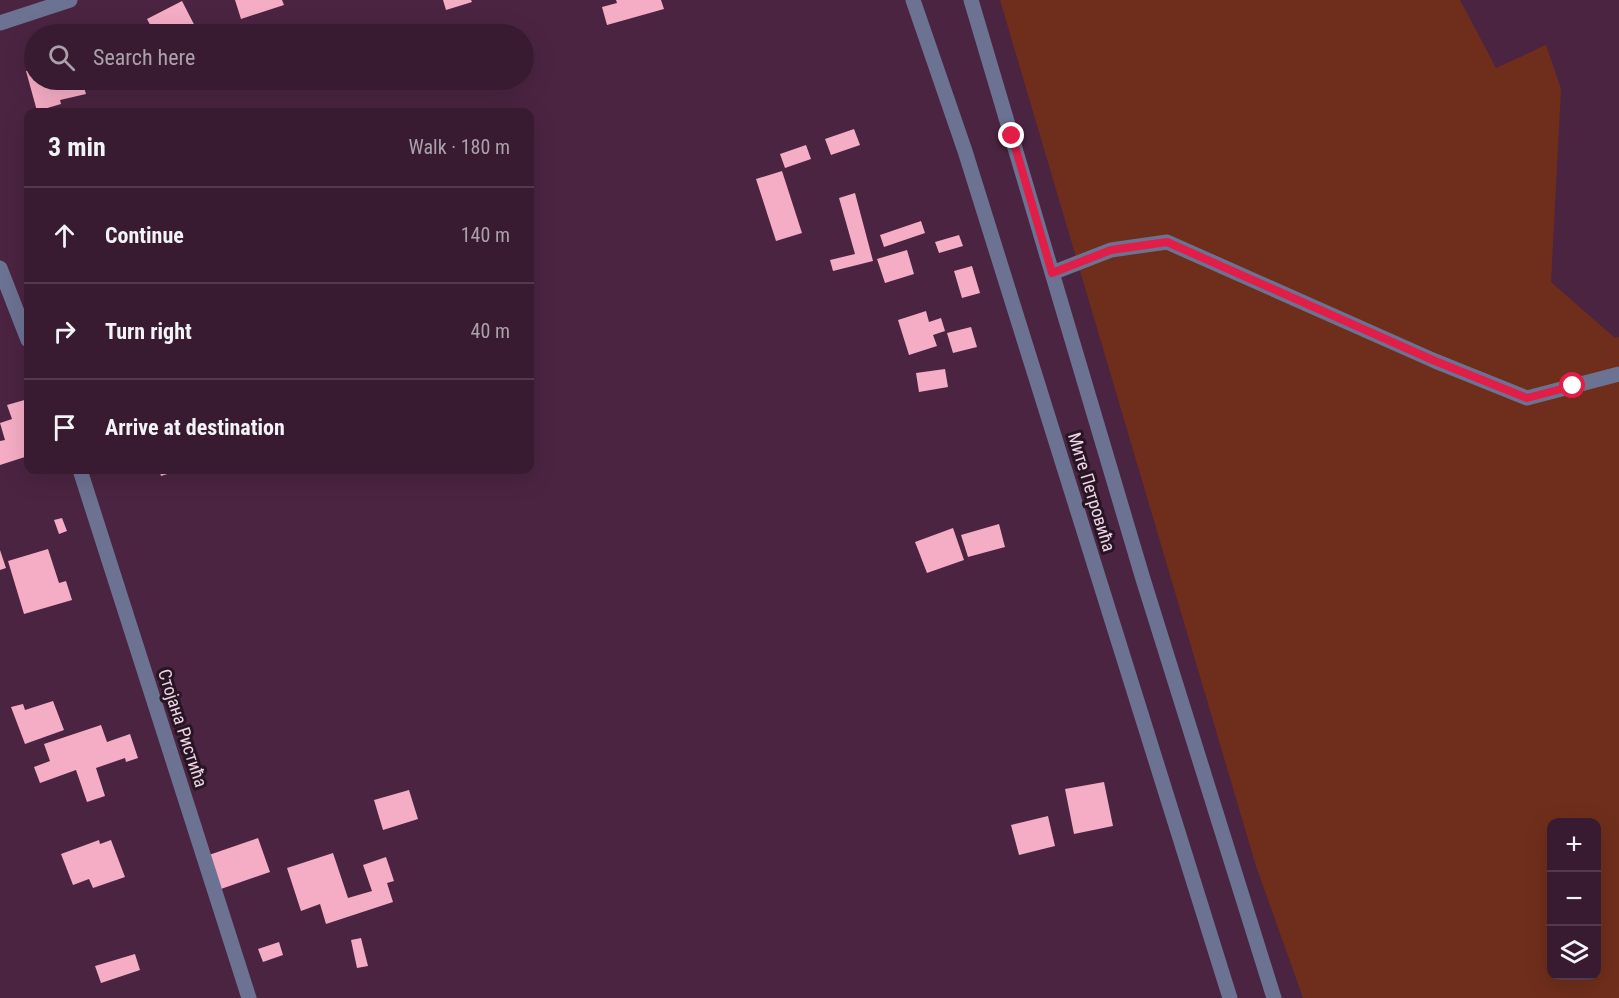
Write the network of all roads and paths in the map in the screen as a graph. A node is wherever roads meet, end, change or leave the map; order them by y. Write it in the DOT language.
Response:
graph roads {
  1 [pos="70,0"];
  2 [pos="913,0"];
  3 [pos="971,0"];
  4 [pos="0,23"];
  5 [pos="0,268"];
  6 [pos="1052,273"];
  7 [pos="24,330"];
  8 [pos="1619,374"];
  9 [pos="81,474"];
  10 [pos="249,998"];
  11 [pos="1230,998"];
  12 [pos="1274,998"];
  1 -- 4 [label="street"];
  2 -- 11 [label="street, Мите Петровића"];
  3 -- 6 [label="street"];
  5 -- 7 [label="street"];
  6 -- 8 [label="street"];
  6 -- 12 [label="street"];
  9 -- 10 [label="street, Стојана Ристића"];
}
